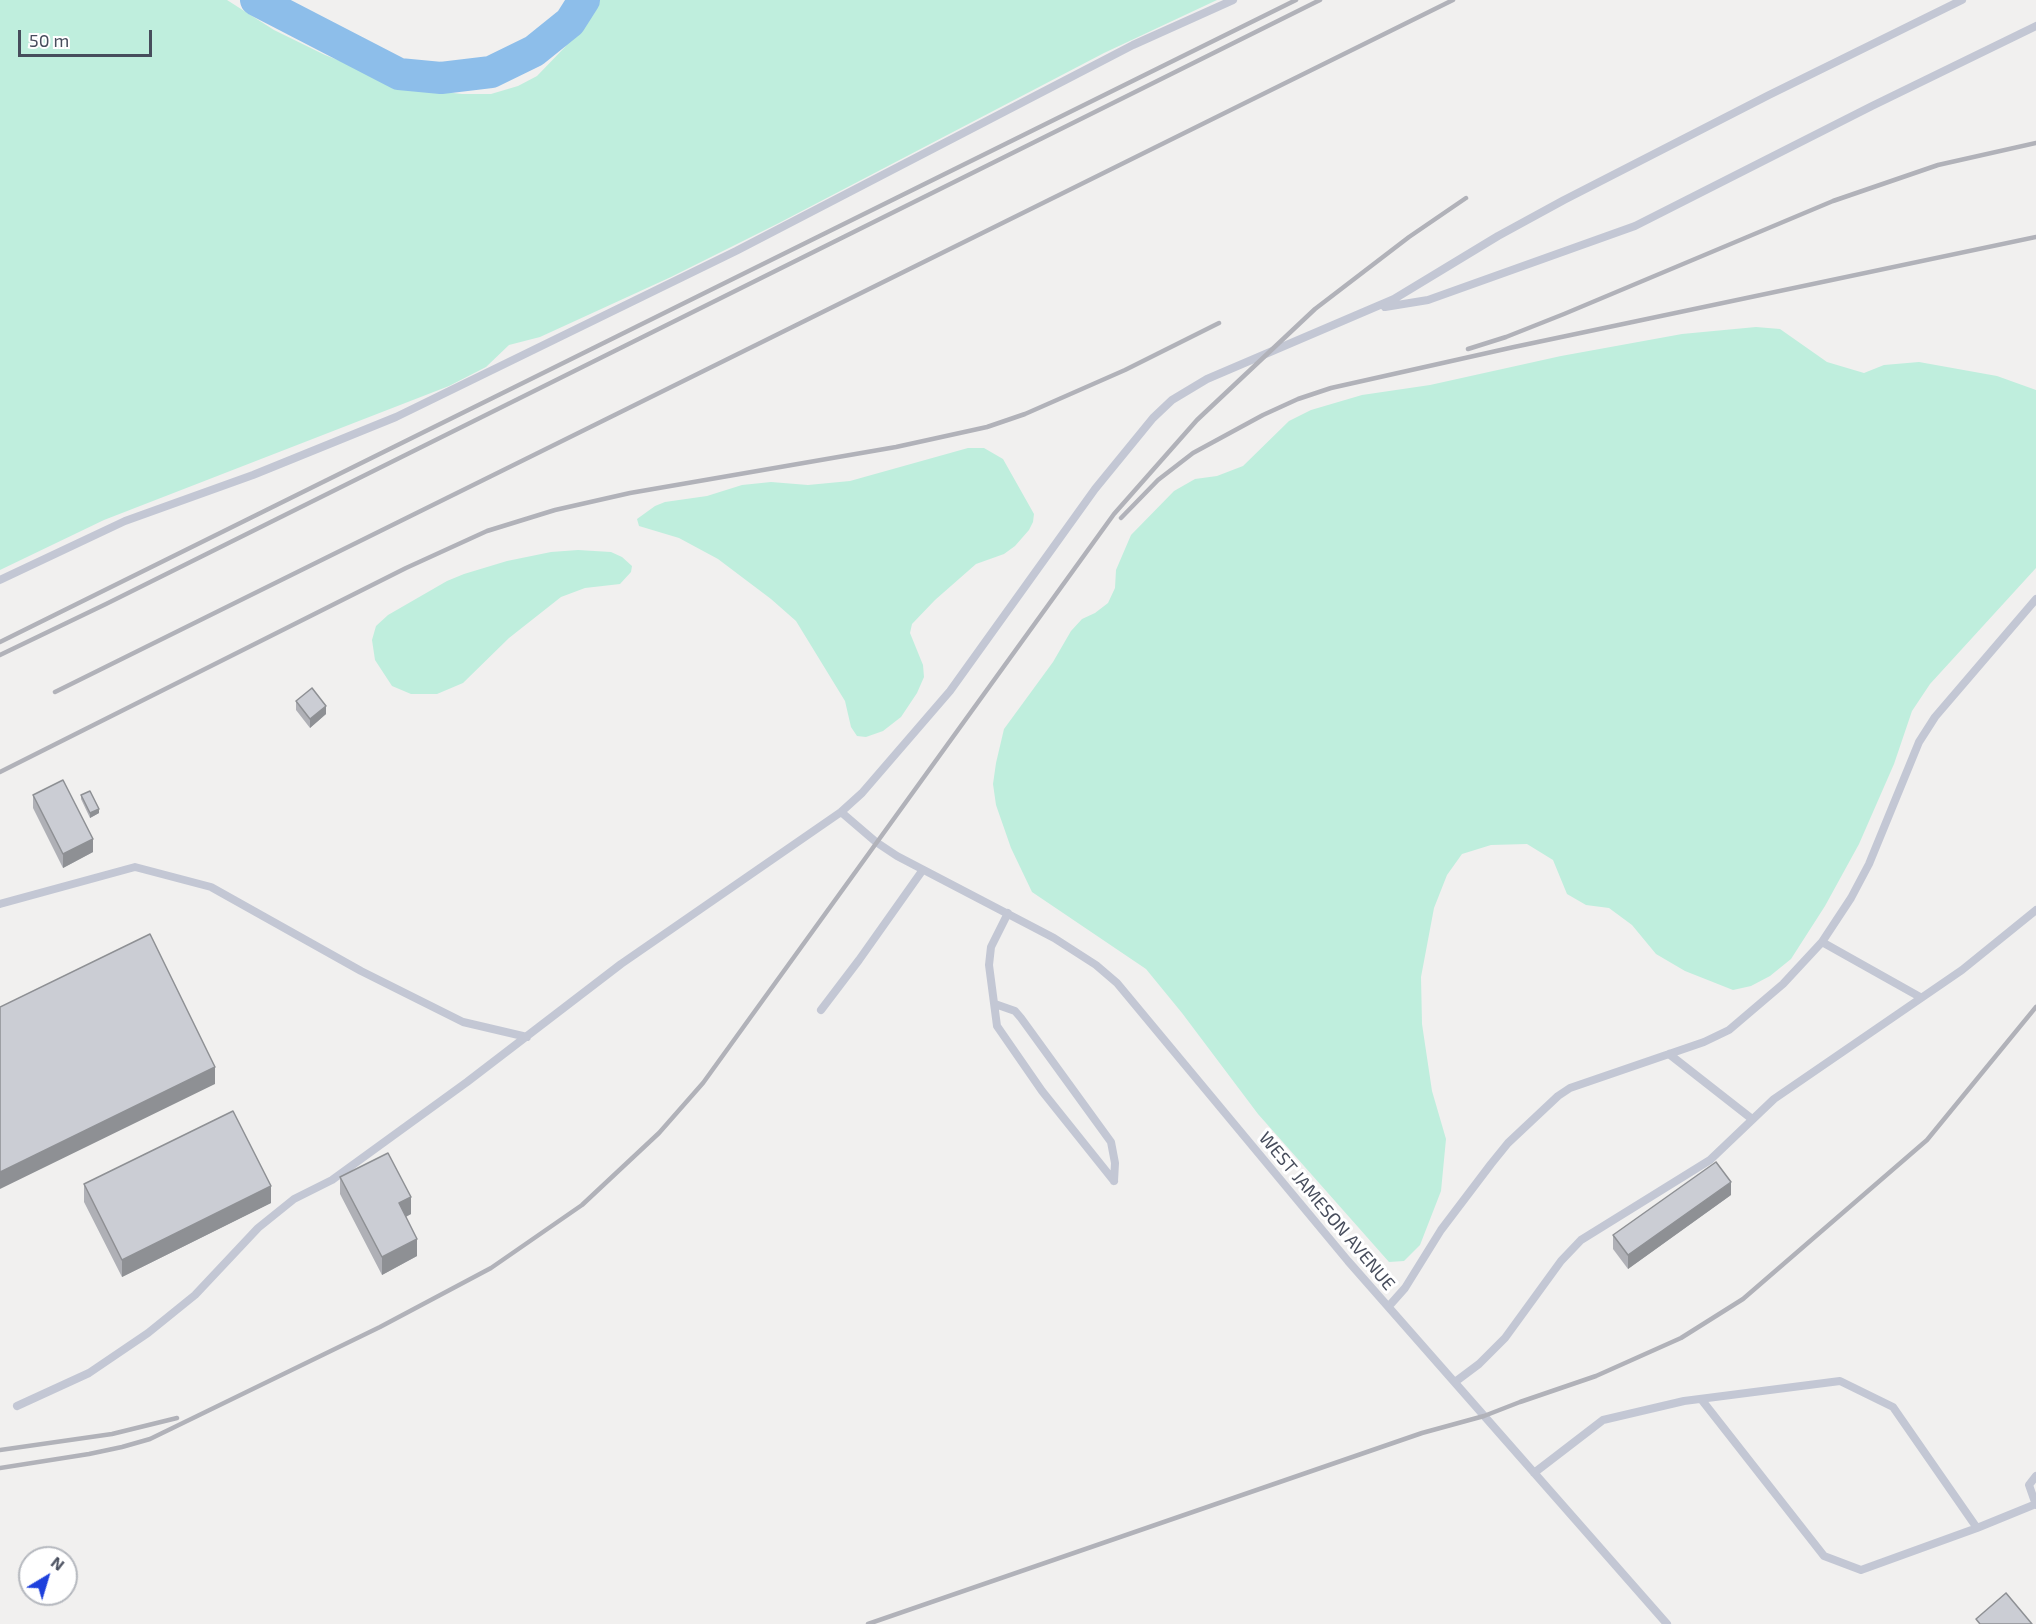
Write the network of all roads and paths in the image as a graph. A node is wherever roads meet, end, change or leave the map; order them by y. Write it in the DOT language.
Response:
graph roads {
  1 [pos="1233,0"];
  2 [pos="1962,0"];
  3 [pos="2036,26"];
  4 [pos="1374,309"];
  5 [pos="0,580"];
  6 [pos="2036,600"];
  7 [pos="841,812"];
  8 [pos="922,871"];
  9 [pos="0,904"];
  10 [pos="2036,910"];
  11 [pos="1008,913"];
  12 [pos="1822,942"];
  13 [pos="1920,997"];
  14 [pos="995,1004"];
  15 [pos="821,1010"];
  16 [pos="527,1036"];
  17 [pos="1669,1054"];
  18 [pos="1752,1119"];
  19 [pos="1389,1306"];
  20 [pos="1455,1382"];
  21 [pos="1701,1399"];
  22 [pos="17,1406"];
  23 [pos="1534,1473"];
  24 [pos="2036,1476"];
  25 [pos="2036,1504"];
  26 [pos="1977,1528"];
  27 [pos="1668,1624"];
  1 -- 5 [label="lane"];
  2 -- 4 [label="lane"];
  3 -- 4 [label="lane"];
  4 -- 7 [label="lane"];
  6 -- 12 [label="lane"];
  7 -- 8 [label="lane, WEST JAMESON AVENUE"];
  7 -- 16 [label="lane"];
  8 -- 11 [label="lane, WEST JAMESON AVENUE"];
  8 -- 15 [label="lane"];
  9 -- 16 [label="lane"];
  10 -- 13 [label="lane"];
  11 -- 14 [label="lane"];
  11 -- 19 [label="lane, WEST JAMESON AVENUE"];
  12 -- 13 [label="lane"];
  12 -- 17 [label="lane"];
  13 -- 18 [label="lane"];
  14 -- 14 [label="lane"];
  16 -- 22 [label="lane"];
  17 -- 18 [label="lane"];
  17 -- 19 [label="lane"];
  18 -- 20 [label="lane"];
  19 -- 20 [label="lane, WEST JAMESON AVENUE"];
  20 -- 23 [label="lane, WEST JAMESON AVENUE"];
  21 -- 23 [label="lane"];
  21 -- 26 [label="lane"];
  21 -- 26 [label="lane"];
  23 -- 27 [label="lane, WEST JAMESON AVENUE"];
  24 -- 25 [label="lane"];
  25 -- 26 [label="lane"];
}
